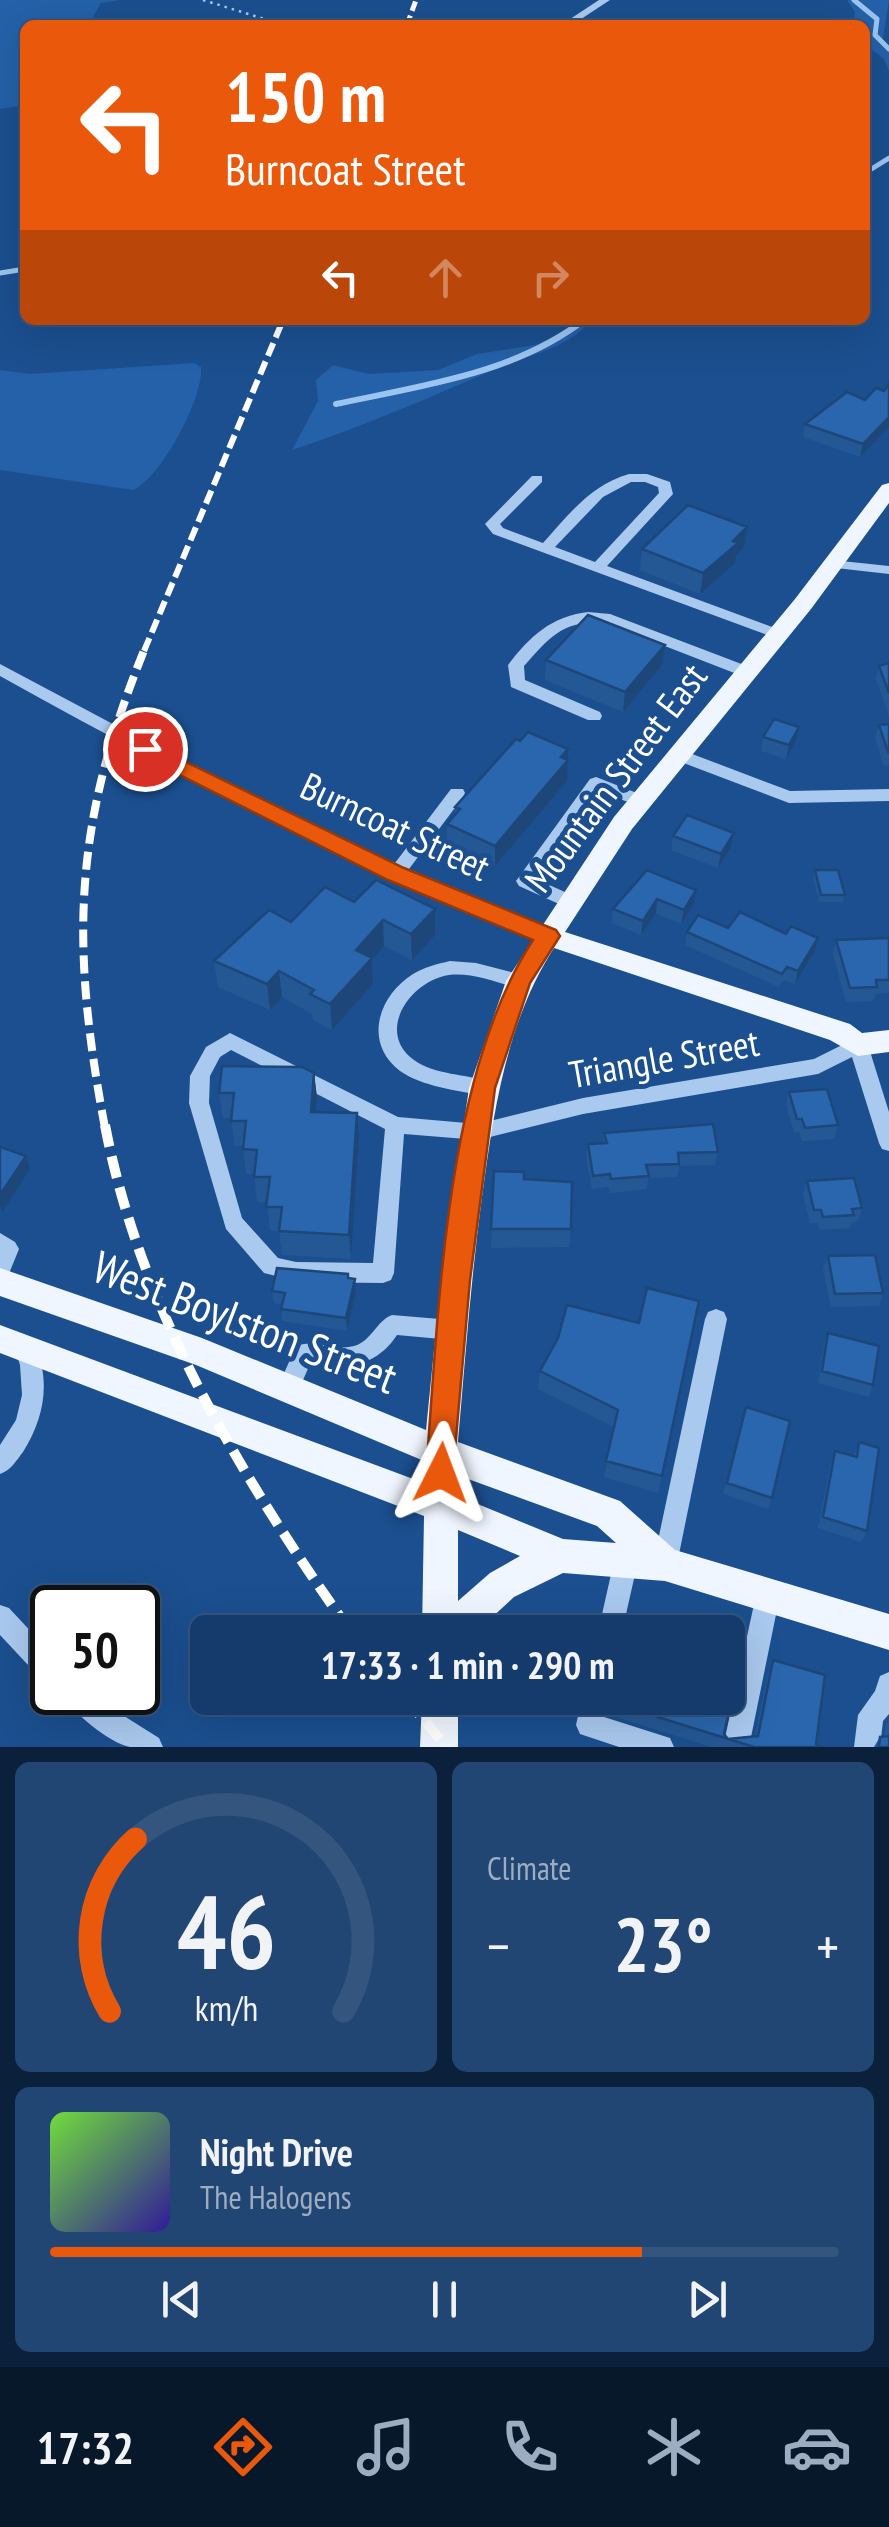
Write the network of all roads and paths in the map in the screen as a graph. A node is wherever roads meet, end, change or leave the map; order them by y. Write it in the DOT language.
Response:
graph roads {
  1 [pos="203,0"];
  2 [pos="605,0"];
  3 [pos="268,20"];
  4 [pos="574,20"];
  5 [pos="537,479"];
  6 [pos="889,489"];
  7 [pos="545,549"];
  8 [pos="832,564"];
  9 [pos="596,569"];
  10 [pos="889,570"];
  11 [pos="778,634"];
  12 [pos="0,669"];
  13 [pos="747,672"];
  14 [pos="594,716"];
  15 [pos="679,754"];
  16 [pos="456,793"];
  17 [pos="889,795"];
  18 [pos="641,801"];
  19 [pos="396,874"];
  20 [pos="570,902"];
  21 [pos="548,936"];
  22 [pos="519,980"];
  23 [pos="889,1041"];
  24 [pos="858,1044"];
  25 [pos="483,1088"];
  26 [pos="395,1125"];
  27 [pos="478,1132"];
  28 [pos="889,1143"];
  29 [pos="0,1242"];
  30 [pos="0,1269"];
  31 [pos="0,1282"];
  32 [pos="716,1320"];
  33 [pos="452,1330"];
  34 [pos="13,1344"];
  35 [pos="283,1384"];
  36 [pos="441,1448"];
  37 [pos="0,1463"];
  38 [pos="440,1505"];
  39 [pos="563,1556"];
  40 [pos="626,1561"];
  41 [pos="666,1564"];
  42 [pos="768,1595"];
  43 [pos="444,1615"];
  44 [pos="463,1615"];
  45 [pos="614,1615"];
  46 [pos="0,1617"];
  47 [pos="889,1632"];
  48 [pos="30,1649"];
  49 [pos="888,1694"];
  50 [pos="99,1715"];
  51 [pos="440,1715"];
  52 [pos="591,1715"];
  53 [pos="150,1747"];
  54 [pos="439,1747"];
  55 [pos="661,1747"];
  56 [pos="736,1747"];
  57 [pos="867,1747"];
  1 -- 3 [label="path"];
  2 -- 4 [label="street"];
  5 -- 7 [label="street"];
  6 -- 8 [label="main road, Mountain Street East"];
  7 -- 9 [label="street"];
  7 -- 9 [label="street"];
  8 -- 10 [label="street"];
  8 -- 11 [label="main road, Mountain Street East"];
  9 -- 11 [label="street"];
  11 -- 13 [label="main road, Mountain Street East"];
  12 -- 19 [label="street, Burncoat Street"];
  13 -- 14 [label="street"];
  13 -- 15 [label="main road, Mountain Street East"];
  15 -- 17 [label="street"];
  15 -- 18 [label="main road, Mountain Street East"];
  16 -- 19 [label="street"];
  18 -- 20 [label="main road, Mountain Street East"];
  18 -- 20 [label="street"];
  19 -- 21 [label="street, Burncoat Street"];
  20 -- 21 [label="main road, Mountain Street East"];
  21 -- 22 [label="main road, Mountain Street East"];
  21 -- 24 [label="main road, Burncoat Street"];
  22 -- 25 [label="main road, Mountain Street East"];
  22 -- 25 [label="street"];
  23 -- 24 [label="main road"];
  24 -- 27 [label="street, Triangle Street"];
  24 -- 28 [label="street"];
  25 -- 27 [label="main road, Mountain Street East"];
  26 -- 26 [label="street"];
  26 -- 27 [label="street, Triangle Street"];
  27 -- 33 [label="main road, Mountain Street East"];
  29 -- 30 [label="street"];
  31 -- 35 [label="main road, West Boylston Street"];
  32 -- 41 [label="street"];
  33 -- 35 [label="street"];
  33 -- 36 [label="main road, Mountain Street East"];
  34 -- 37 [label="street"];
  34 -- 38 [label="main road, West Boylston Street"];
  35 -- 36 [label="main road, West Boylston Street"];
  36 -- 38 [label="main road, Mountain Street East"];
  36 -- 41 [label="main road, West Boylston Street"];
  38 -- 39 [label="main road, West Boylston Street"];
  38 -- 43 [label="main road, Mountain Street East"];
  39 -- 40 [label="main road, West Boylston Street"];
  39 -- 44 [label="main road"];
  40 -- 41 [label="main road, West Boylston Street"];
  40 -- 45 [label="street"];
  41 -- 42 [label="main road, West Boylston Street"];
  42 -- 47 [label="main road, West Boylston Street"];
  42 -- 56 [label="street"];
  46 -- 48 [label="street"];
  49 -- 57 [label="street"];
  50 -- 53 [label="street"];
  51 -- 54 [label="main road"];
  52 -- 55 [label="street"];
}
